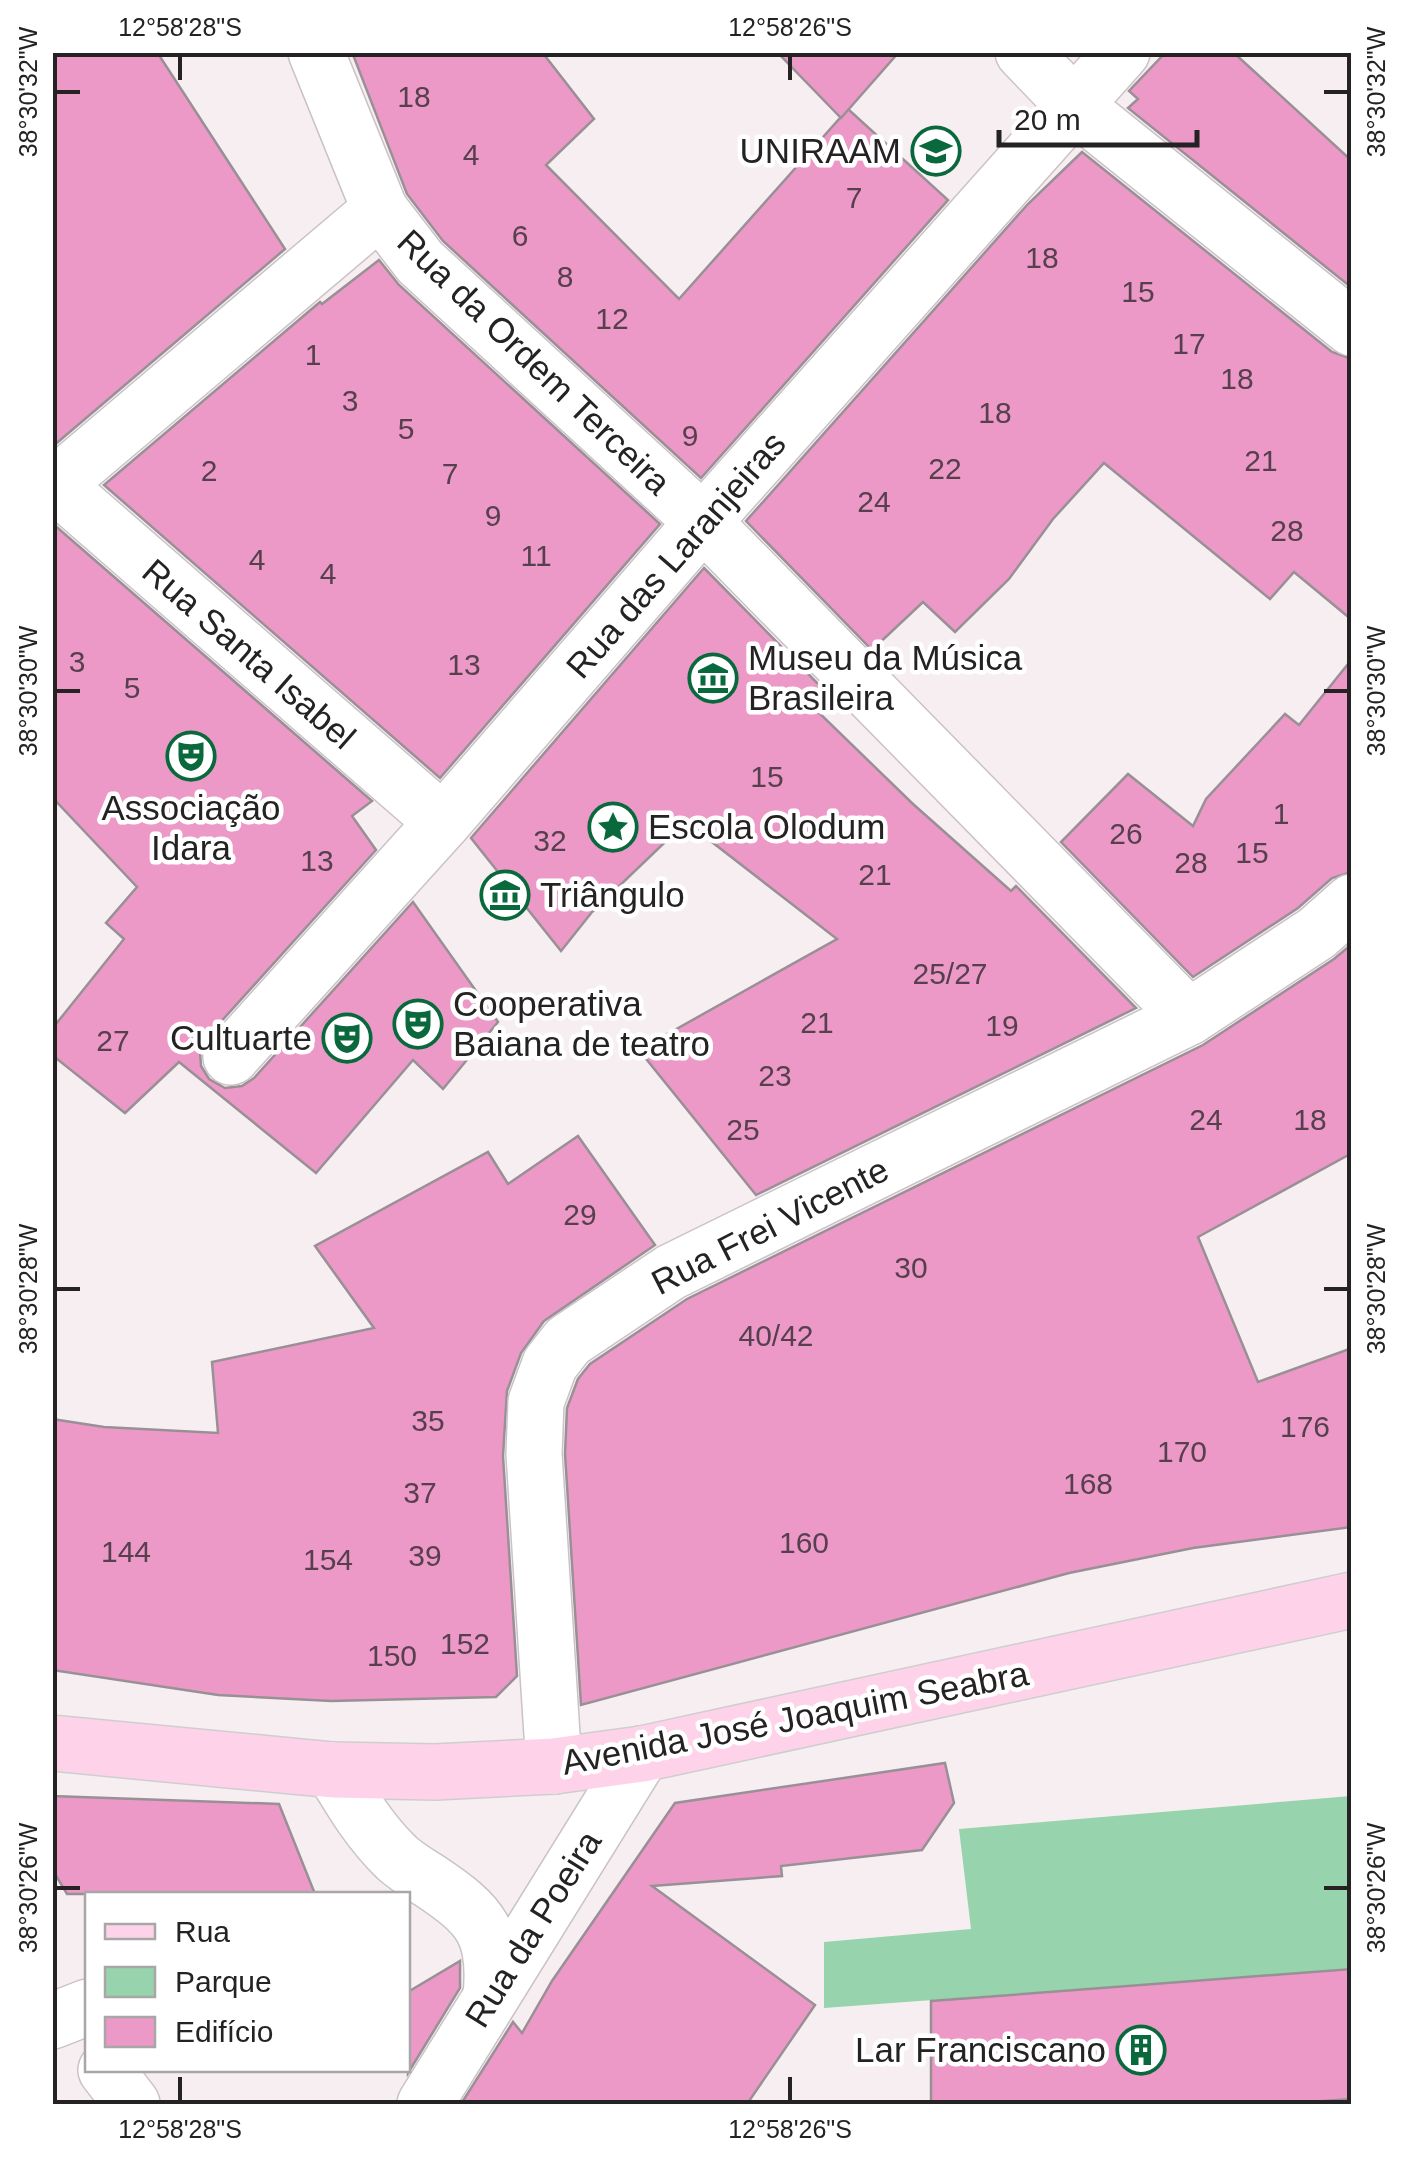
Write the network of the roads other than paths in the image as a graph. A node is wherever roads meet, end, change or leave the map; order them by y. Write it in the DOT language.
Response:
graph roads {
  1 [pos="316,52"];
  2 [pos="1023,52"];
  3 [pos="1122,52"];
  4 [pos="1074,106"];
  5 [pos="380,210"];
  6 [pos="1352,328"];
  7 [pos="54,487"];
  8 [pos="703,522"];
  9 [pos="443,822"];
  10 [pos="1352,902"];
  11 [pos="1189,1018"];
  12 [pos="231,1057"];
  13 [pos="1352,1600"];
  14 [pos="52,1743"];
  15 [pos="642,1754"];
  16 [pos="554,1766"];
  17 [pos="333,1770"];
  18 [pos="385,1878"];
  19 [pos="491,1996"];
  20 [pos="108,2072"];
  21 [pos="132,2104"];
  22 [pos="425,2104"];
  1 -- 5 [label="street, Rua da Ordem Terceira"];
  2 -- 4 [label="street"];
  3 -- 4 [label="street, Rua das Laranjeiras"];
  4 -- 6 [label="street"];
  4 -- 8 [label="street, Rua das Laranjeiras"];
  5 -- 7 [label="street"];
  5 -- 8 [label="street, Rua da Ordem Terceira"];
  7 -- 9 [label="street, Rua Santa Isabel"];
  8 -- 9 [label="street, Rua das Laranjeiras"];
  8 -- 11 [label="street, Rua da Ordem Terceira"];
  9 -- 12 [label="street, Rua das Laranjeiras"];
  10 -- 11 [label="street, Rua Frei Vicente"];
  11 -- 16 [label="street, Rua Frei Vicente"];
  13 -- 15 [label="main road, Avenida José Joaquim Seabra"];
  14 -- 17 [label="main road, Avenida José Joaquim Seabra"];
  15 -- 16 [label="main road, Avenida José Joaquim Seabra"];
  15 -- 19 [label="street, Rua da Poeira"];
  16 -- 17 [label="main road, Avenida José Joaquim Seabra"];
  17 -- 18 [label="street"];
  18 -- 19 [label="street"];
  19 -- 22 [label="street, Rua da Poeira"];
  20 -- 21 [label="street"];
}
